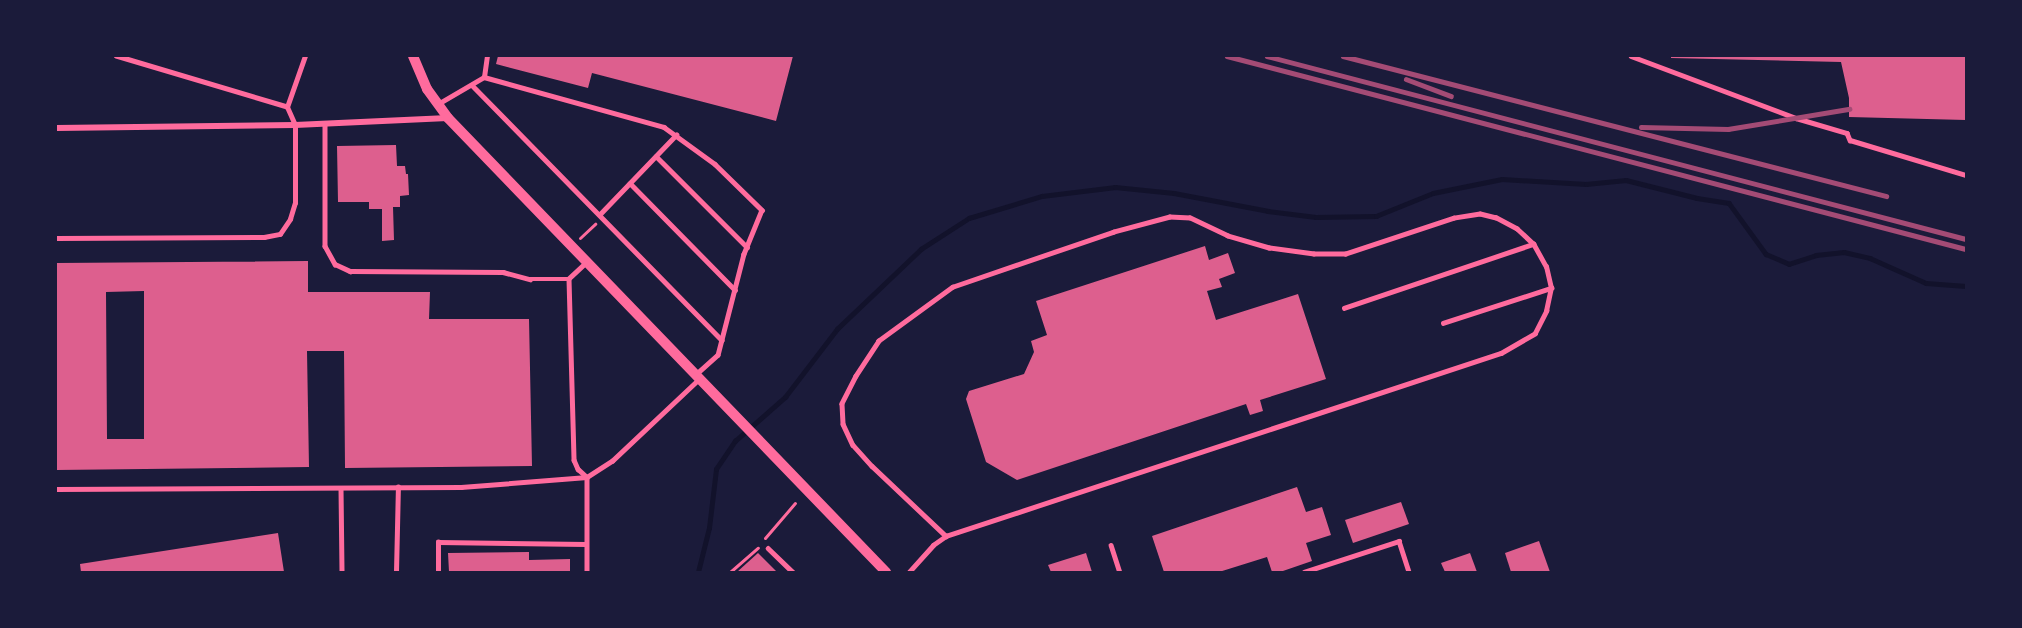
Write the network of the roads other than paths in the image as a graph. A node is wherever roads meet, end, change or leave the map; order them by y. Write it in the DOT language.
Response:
graph roads {
  1 [pos="116,56"];
  2 [pos="305,56"];
  3 [pos="412,56"];
  4 [pos="487,56"];
  5 [pos="1631,56"];
  6 [pos="484,77"];
  7 [pos="472,85"];
  8 [pos="438,104"];
  9 [pos="287,107"];
  10 [pos="448,118"];
  11 [pos="294,124"];
  12 [pos="325,124"];
  13 [pos="56,128"];
  14 [pos="676,135"];
  15 [pos="656,156"];
  16 [pos="1966,175"];
  17 [pos="630,183"];
  18 [pos="600,214"];
  19 [pos="56,238"];
  20 [pos="1533,243"];
  21 [pos="747,247"];
  22 [pos="587,262"];
  23 [pos="569,279"];
  24 [pos="1551,288"];
  25 [pos="735,290"];
  26 [pos="1344,308"];
  27 [pos="1443,323"];
  28 [pos="722,340"];
  29 [pos="698,377"];
  30 [pos="587,477"];
  31 [pos="398,487"];
  32 [pos="341,488"];
  33 [pos="56,489"];
  34 [pos="946,536"];
  35 [pos="586,544"];
  36 [pos="1111,545"];
  37 [pos="768,548"];
  38 [pos="342,573"];
  39 [pos="396,573"];
  40 [pos="438,573"];
  41 [pos="587,573"];
  42 [pos="793,573"];
  43 [pos="886,573"];
  44 [pos="909,573"];
  45 [pos="1120,573"];
  46 [pos="1304,573"];
  47 [pos="1409,573"];
  1 -- 9 [label="lane"];
  2 -- 9 [label="lane"];
  3 -- 8 [label="street"];
  4 -- 6 [label="lane"];
  5 -- 16 [label="lane"];
  6 -- 7 [label="lane"];
  6 -- 14 [label="lane"];
  7 -- 8 [label="lane"];
  7 -- 18 [label="lane"];
  8 -- 10 [label="street"];
  9 -- 11 [label="lane"];
  10 -- 12 [label="street"];
  10 -- 22 [label="street"];
  11 -- 12 [label="street"];
  11 -- 13 [label="street"];
  11 -- 19 [label="lane"];
  12 -- 23 [label="lane"];
  14 -- 15 [label="lane"];
  14 -- 21 [label="lane"];
  15 -- 17 [label="lane"];
  15 -- 21 [label="lane"];
  17 -- 18 [label="lane"];
  17 -- 25 [label="lane"];
  18 -- 28 [label="lane"];
  20 -- 24 [label="lane"];
  20 -- 26 [label="lane"];
  20 -- 34 [label="lane"];
  21 -- 25 [label="lane"];
  22 -- 23 [label="lane"];
  22 -- 29 [label="street"];
  23 -- 30 [label="lane"];
  24 -- 27 [label="lane"];
  24 -- 34 [label="lane"];
  25 -- 28 [label="lane"];
  28 -- 29 [label="lane"];
  29 -- 30 [label="lane"];
  29 -- 43 [label="street"];
  30 -- 31 [label="lane"];
  30 -- 35 [label="lane"];
  31 -- 32 [label="lane"];
  31 -- 39 [label="lane"];
  32 -- 33 [label="lane"];
  32 -- 38 [label="lane"];
  34 -- 44 [label="lane"];
  35 -- 40 [label="lane"];
  35 -- 41 [label="lane"];
  36 -- 45 [label="lane"];
  37 -- 42 [label="lane"];
  46 -- 47 [label="lane"];
}
